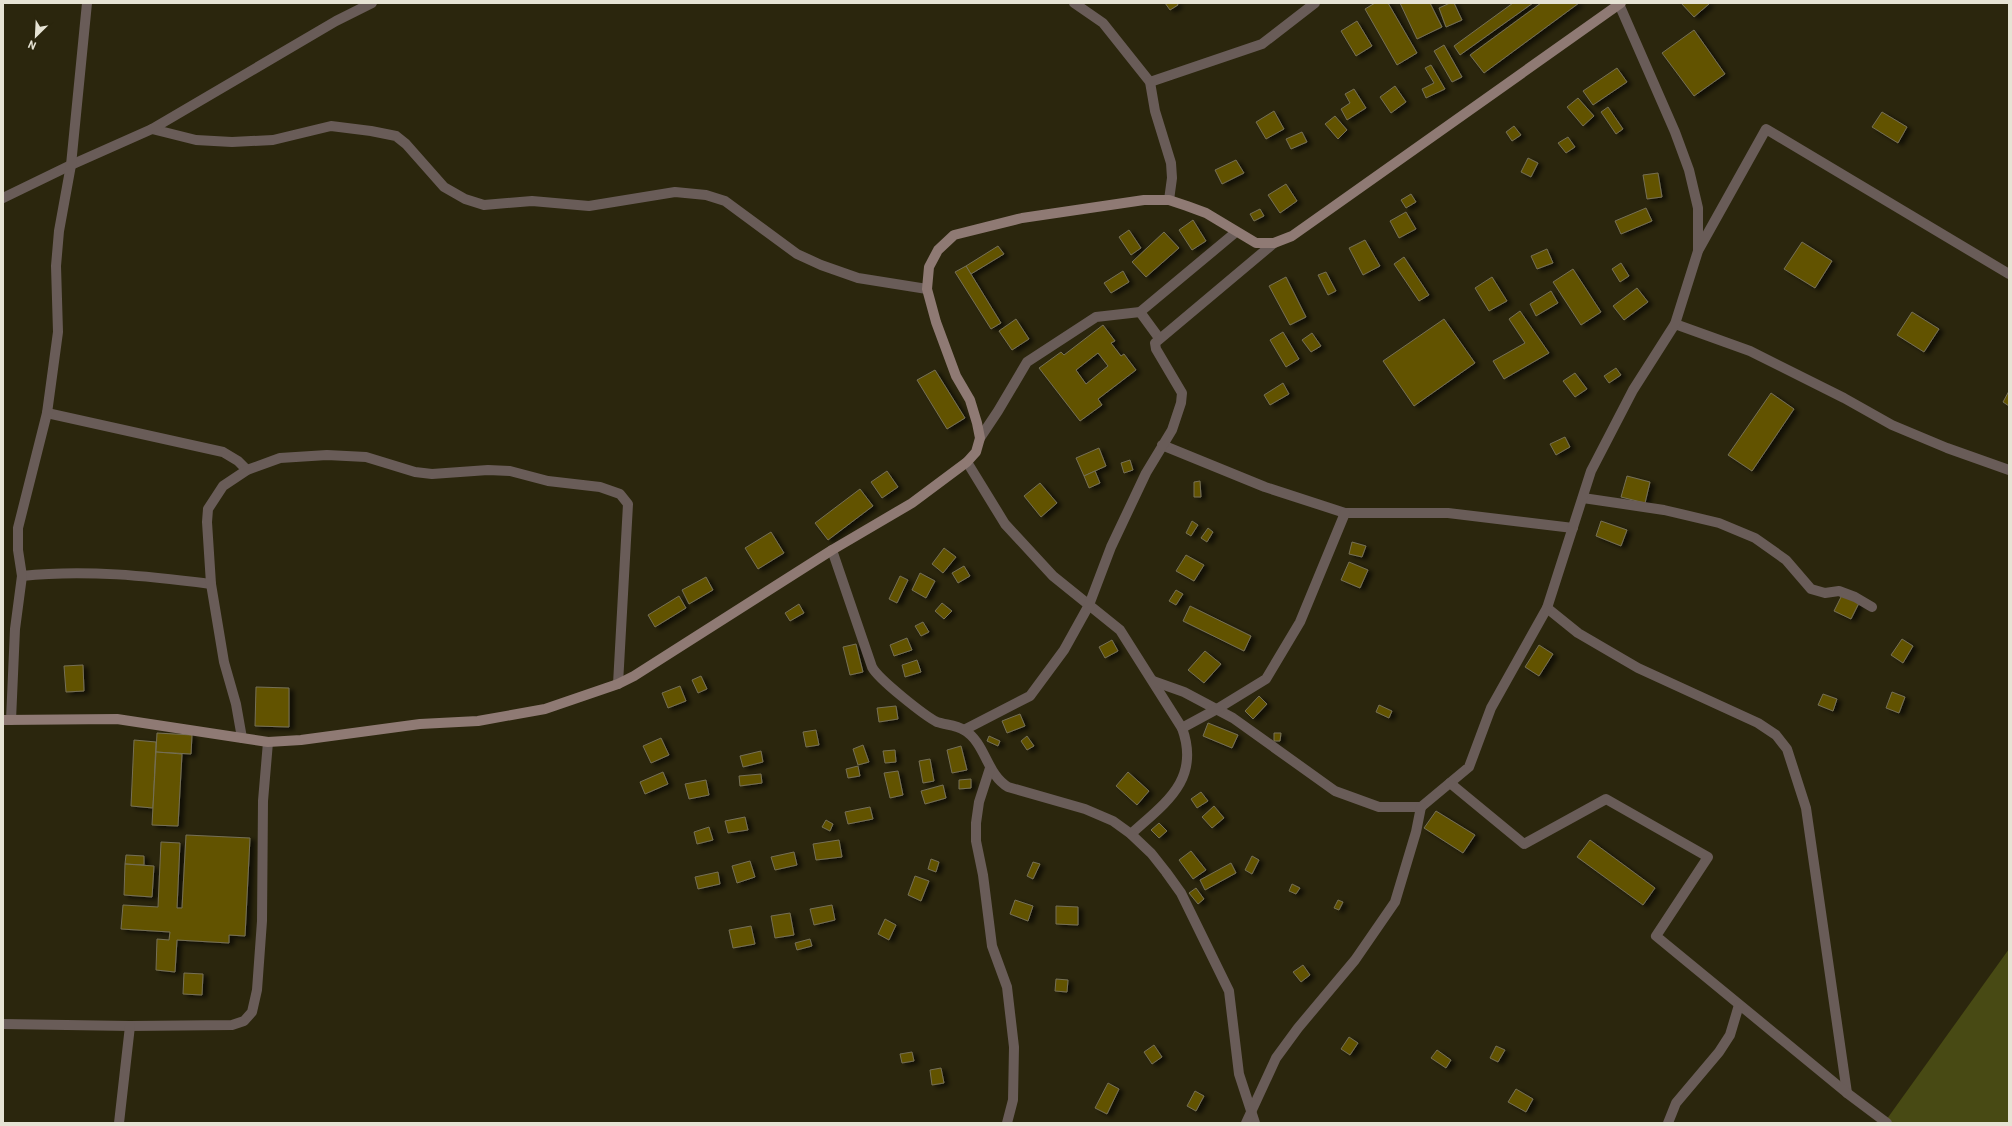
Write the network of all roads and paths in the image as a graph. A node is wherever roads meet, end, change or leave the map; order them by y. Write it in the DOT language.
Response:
graph roads {
  1 [pos="87,3"];
  2 [pos="372,3"];
  3 [pos="1074,3"];
  4 [pos="1315,3"];
  5 [pos="1620,4"];
  6 [pos="1150,82"];
  7 [pos="152,129"];
  8 [pos="71,165"];
  9 [pos="3,198"];
  10 [pos="1169,200"];
  11 [pos="1236,232"];
  12 [pos="1274,243"];
  13 [pos="1698,251"];
  14 [pos="2009,274"];
  15 [pos="927,289"];
  16 [pos="1140,312"];
  17 [pos="1675,324"];
  18 [pos="1160,338"];
  19 [pos="47,413"];
  20 [pos="980,438"];
  21 [pos="1162,445"];
  22 [pos="967,462"];
  23 [pos="247,470"];
  24 [pos="2009,470"];
  25 [pos="1583,498"];
  26 [pos="1346,513"];
  27 [pos="1573,528"];
  28 [pos="832,550"];
  29 [pos="22,576"];
  30 [pos="211,584"];
  31 [pos="1090,605"];
  32 [pos="1872,607"];
  33 [pos="1547,608"];
  34 [pos="1153,681"];
  35 [pos="618,684"];
  36 [pos="1217,710"];
  37 [pos="7,720"];
  38 [pos="1182,728"];
  39 [pos="964,730"];
  40 [pos="242,738"];
  41 [pos="268,742"];
  42 [pos="990,768"];
  43 [pos="1450,783"];
  44 [pos="1421,807"];
  45 [pos="1131,834"];
  46 [pos="1739,1005"];
  47 [pos="3,1024"];
  48 [pos="130,1026"];
  49 [pos="1846,1094"];
  50 [pos="1251,1113"];
  51 [pos="119,1123"];
  52 [pos="1008,1123"];
  53 [pos="1246,1123"];
  54 [pos="1255,1123"];
  55 [pos="1668,1123"];
  56 [pos="1887,1123"];
  1 -- 8 [label="street"];
  2 -- 7 [label="street"];
  3 -- 6 [label="street"];
  4 -- 6 [label="street"];
  5 -- 12 [label="main road"];
  5 -- 13 [label="street"];
  6 -- 10 [label="street"];
  7 -- 8 [label="street"];
  7 -- 15 [label="street"];
  8 -- 9 [label="street"];
  8 -- 19 [label="street"];
  10 -- 11 [label="main road"];
  10 -- 15 [label="main road"];
  11 -- 12 [label="main road"];
  11 -- 16 [label="street"];
  12 -- 18 [label="street"];
  13 -- 14 [label="street"];
  13 -- 17 [label="street"];
  15 -- 20 [label="main road"];
  16 -- 18 [label="street"];
  16 -- 20 [label="street"];
  17 -- 24 [label="street"];
  17 -- 25 [label="street"];
  18 -- 21 [label="street"];
  19 -- 23 [label="street"];
  19 -- 29 [label="street"];
  20 -- 22 [label="main road"];
  21 -- 26 [label="street"];
  21 -- 31 [label="street"];
  22 -- 28 [label="main road"];
  22 -- 31 [label="street"];
  23 -- 30 [label="street"];
  23 -- 35 [label="street"];
  25 -- 27 [label="street"];
  25 -- 32 [label="street"];
  26 -- 27 [label="street"];
  26 -- 36 [label="street"];
  27 -- 33 [label="street"];
  28 -- 35 [label="main road"];
  28 -- 39 [label="street"];
  29 -- 30 [label="street"];
  29 -- 37 [label="street"];
  30 -- 40 [label="street"];
  31 -- 34 [label="street"];
  31 -- 39 [label="street"];
  33 -- 43 [label="street"];
  33 -- 49 [label="street"];
  34 -- 36 [label="street"];
  34 -- 38 [label="street"];
  35 -- 41 [label="main road"];
  36 -- 38 [label="street"];
  36 -- 44 [label="street"];
  37 -- 40 [label="main road"];
  38 -- 45 [label="street"];
  39 -- 42 [label="street"];
  40 -- 41 [label="main road"];
  41 -- 48 [label="street"];
  42 -- 45 [label="street"];
  42 -- 52 [label="street"];
  43 -- 44 [label="street"];
  43 -- 46 [label="street"];
  44 -- 50 [label="street"];
  45 -- 50 [label="street"];
  46 -- 49 [label="street"];
  46 -- 55 [label="street"];
  47 -- 48 [label="street"];
  48 -- 51 [label="street"];
  49 -- 56 [label="street"];
  50 -- 53 [label="street"];
  50 -- 54 [label="street"];
}
